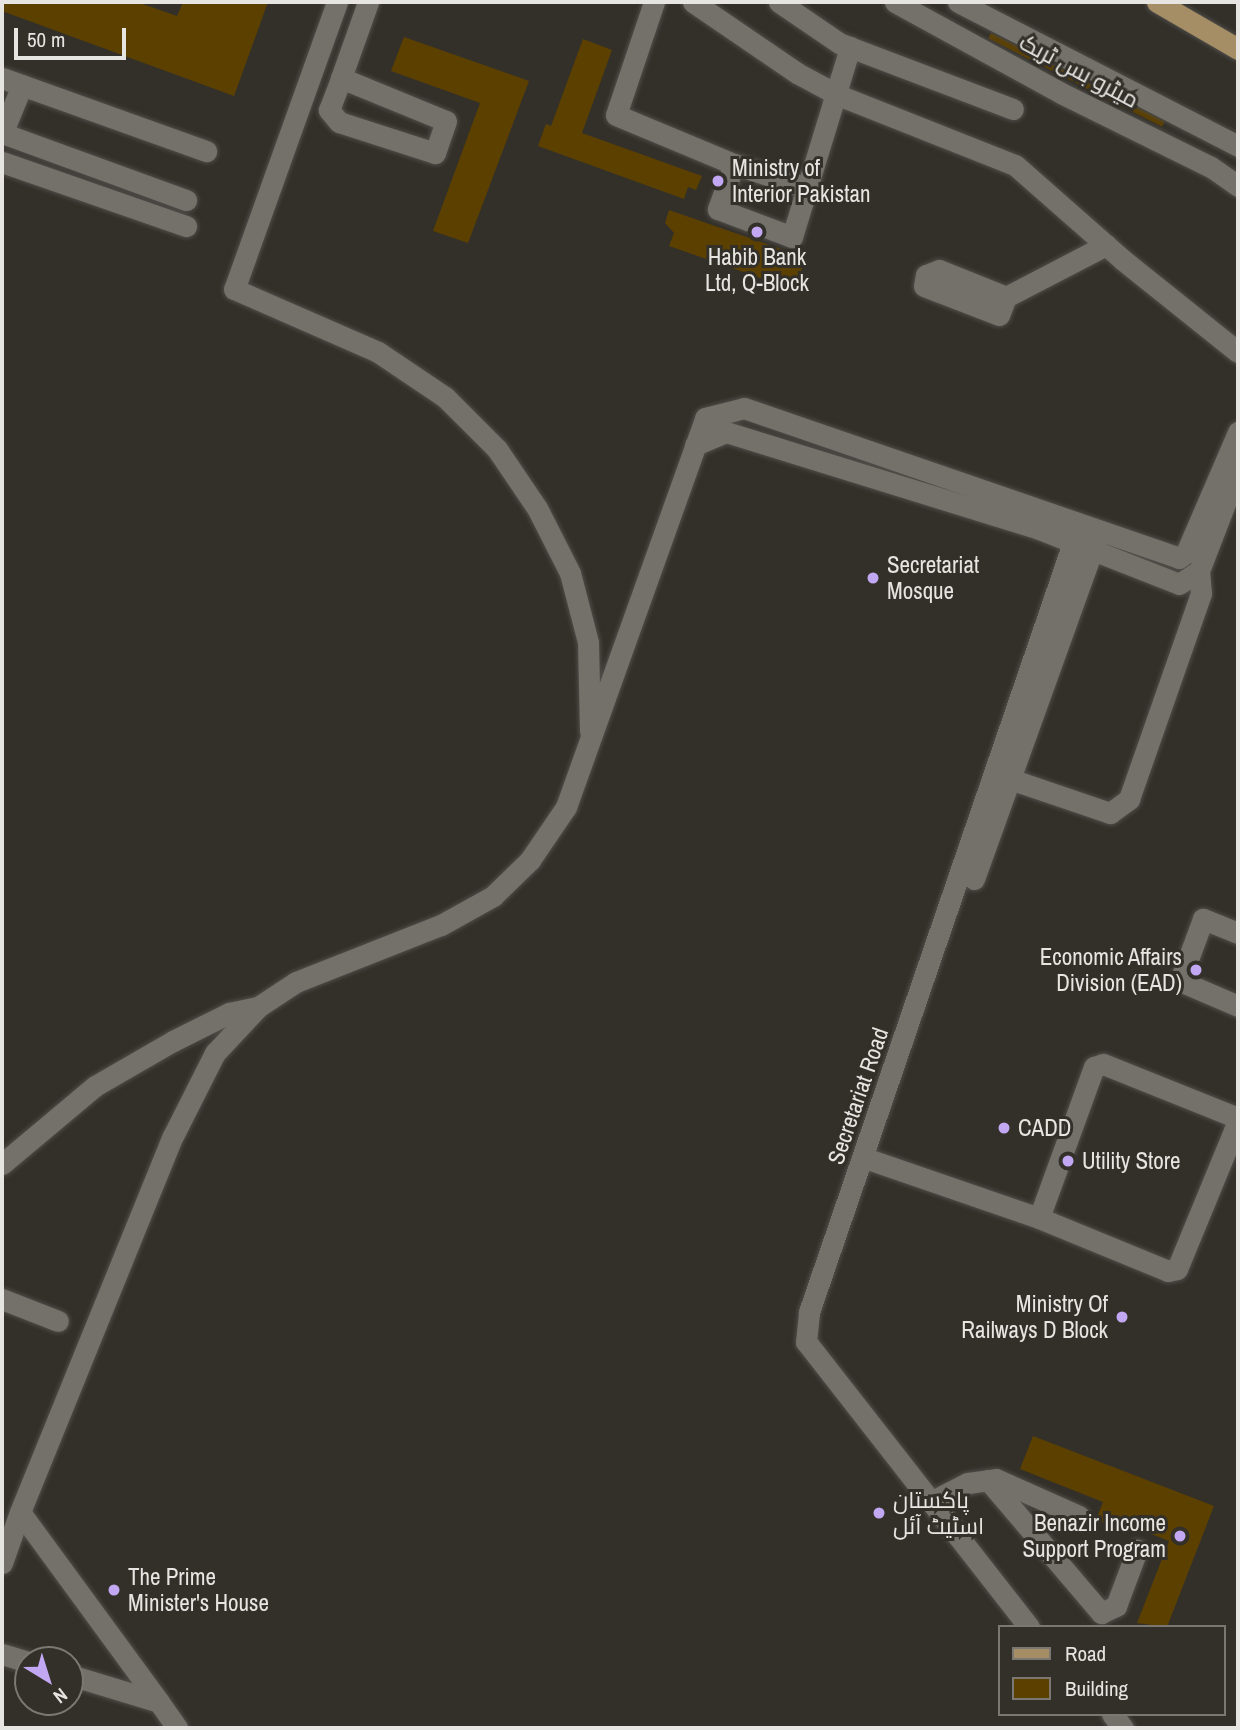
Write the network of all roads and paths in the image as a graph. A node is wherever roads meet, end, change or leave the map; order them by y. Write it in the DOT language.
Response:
graph roads {
  1 [pos="337,2"];
  2 [pos="368,2"];
  3 [pos="654,2"];
  4 [pos="693,2"];
  5 [pos="779,2"];
  6 [pos="895,2"];
  7 [pos="958,2"];
  8 [pos="1157,2"];
  9 [pos="850,47"];
  10 [pos="1238,49"];
  11 [pos="2,78"];
  12 [pos="341,78"];
  13 [pos="22,85"];
  14 [pos="838,95"];
  15 [pos="1013,110"];
  16 [pos="2,133"];
  17 [pos="1238,146"];
  18 [pos="206,151"];
  19 [pos="2,162"];
  20 [pos="734,164"];
  21 [pos="1238,186"];
  22 [pos="807,188"];
  23 [pos="186,200"];
  24 [pos="186,226"];
  25 [pos="1106,245"];
  26 [pos="1006,297"];
  27 [pos="1238,352"];
  28 [pos="1238,432"];
  29 [pos="695,445"];
  30 [pos="1234,467"];
  31 [pos="1086,537"];
  32 [pos="1199,571"];
  33 [pos="590,743"];
  34 [pos="1010,779"];
  35 [pos="1238,933"];
  36 [pos="1238,1006"];
  37 [pos="258,1007"];
  38 [pos="1238,1120"];
  39 [pos="869,1159"];
  40 [pos="2,1164"];
  41 [pos="1039,1218"];
  42 [pos="2,1299"];
  43 [pos="58,1321"];
  44 [pos="988,1480"];
  45 [pos="940,1497"];
  46 [pos="20,1512"];
  47 [pos="1079,1516"];
  48 [pos="1137,1550"];
  49 [pos="2,1563"];
  50 [pos="1026,1625"];
  51 [pos="1041,1625"];
  52 [pos="84,1679"];
  53 [pos="159,1702"];
  54 [pos="177,1728"];
  1 -- 33 [label="street"];
  2 -- 12 [label="street"];
  3 -- 20 [label="street"];
  4 -- 14 [label="street"];
  5 -- 9 [label="street"];
  6 -- 21 [label="street, میٹرو بس ٹریک"];
  7 -- 17 [label="street, میٹرو بس ٹریک"];
  8 -- 10 [label="main road"];
  9 -- 14 [label="street"];
  9 -- 15 [label="street"];
  11 -- 13 [label="street"];
  12 -- 12 [label="street"];
  13 -- 16 [label="street"];
  13 -- 18 [label="street"];
  14 -- 22 [label="street"];
  14 -- 25 [label="street"];
  16 -- 23 [label="street"];
  19 -- 24 [label="street"];
  20 -- 22 [label="street"];
  20 -- 22 [label="street"];
  25 -- 26 [label="street"];
  25 -- 27 [label="street"];
  28 -- 30 [label="street"];
  29 -- 31 [label="street"];
  29 -- 31 [label="street"];
  29 -- 33 [label="street"];
  30 -- 31 [label="street"];
  30 -- 32 [label="street"];
  31 -- 32 [label="street"];
  31 -- 34 [label="street, Secretariat Road"];
  31 -- 39 [label="street, Secretariat Road"];
  32 -- 34 [label="street"];
  33 -- 37 [label="street"];
  34 -- 39 [label="street, Secretariat Road"];
  35 -- 36 [label="street"];
  37 -- 40 [label="street"];
  37 -- 46 [label="street"];
  38 -- 41 [label="street"];
  38 -- 41 [label="street"];
  39 -- 41 [label="street"];
  39 -- 45 [label="street, Secretariat Road"];
  39 -- 50 [label="street, Secretariat Road"];
  42 -- 43 [label="street"];
  44 -- 45 [label="street"];
  44 -- 47 [label="street"];
  44 -- 48 [label="street"];
  45 -- 51 [label="street, Secretariat Road"];
  46 -- 49 [label="street"];
  46 -- 53 [label="street"];
  52 -- 53 [label="street"];
  53 -- 54 [label="street"];
}
